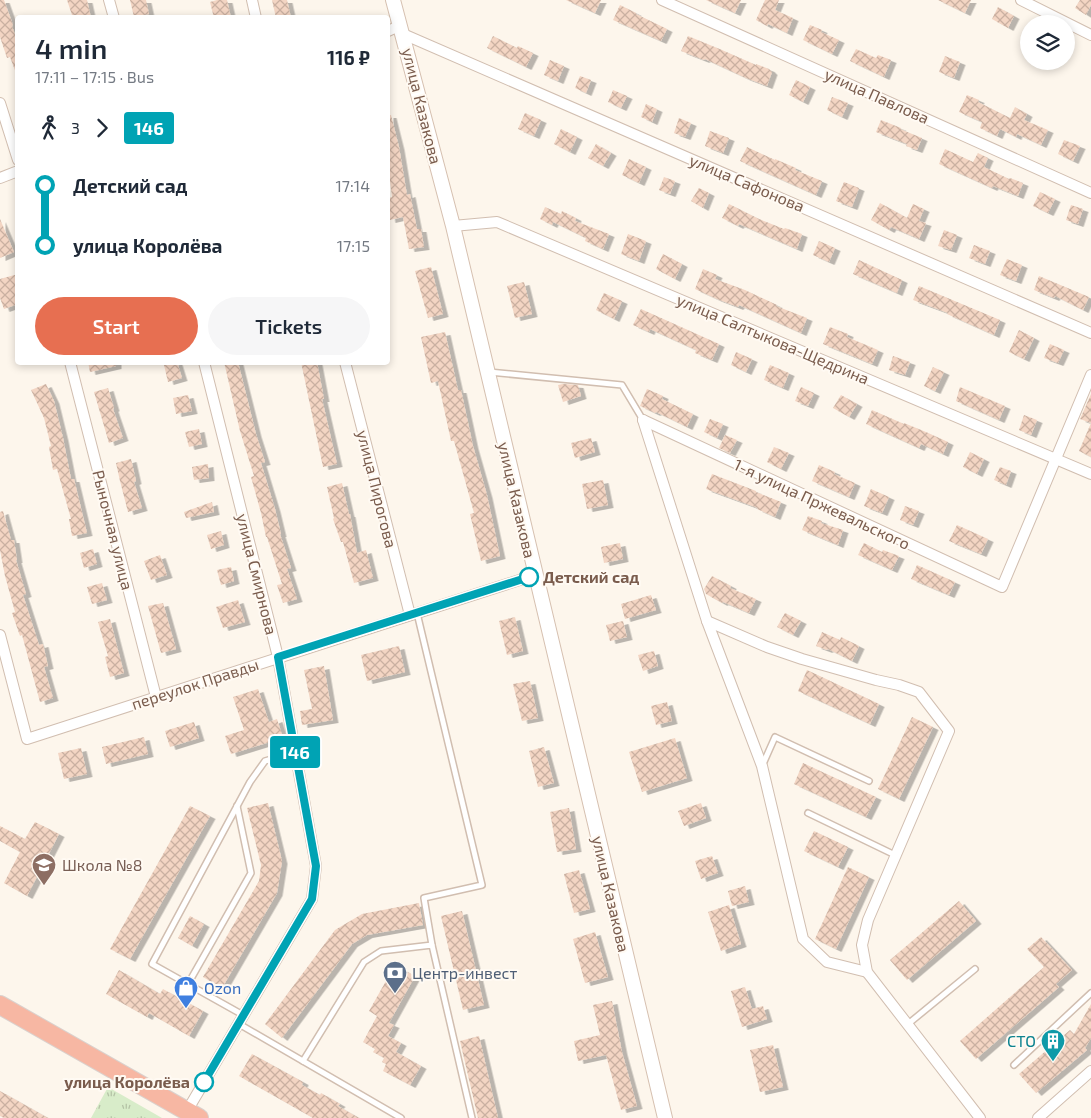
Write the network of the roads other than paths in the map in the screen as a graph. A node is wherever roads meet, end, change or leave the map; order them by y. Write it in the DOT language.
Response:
graph roads {
  1 [pos="109,0"];
  2 [pos="252,0"];
  3 [pos="393,0"];
  4 [pos="662,0"];
  5 [pos="1021,0"];
  6 [pos="113,15"];
  7 [pos="255,15"];
  8 [pos="397,30"];
  9 [pos="1091,35"];
  10 [pos="0,102"];
  11 [pos="15,150"];
  12 [pos="15,172"];
  13 [pos="0,178"];
  14 [pos="1091,193"];
  15 [pos="453,226"];
  16 [pos="1091,333"];
  17 [pos="71,365"];
  18 [pos="205,365"];
  19 [pos="346,365"];
  20 [pos="487,372"];
  21 [pos="1091,375"];
  22 [pos="643,420"];
  23 [pos="1056,459"];
  24 [pos="1091,474"];
  25 [pos="535,575"];
  26 [pos="413,614"];
  27 [pos="707,621"];
  28 [pos="0,635"];
  29 [pos="278,657"];
  30 [pos="156,697"];
  31 [pos="295,752"];
  32 [pos="762,766"];
  33 [pos="870,781"];
  34 [pos="237,806"];
  35 [pos="808,813"];
  36 [pos="896,855"];
  37 [pos="432,945"];
  38 [pos="975,969"];
  39 [pos="867,972"];
  40 [pos="188,984"];
  41 [pos="1091,993"];
  42 [pos="0,1005"];
  43 [pos="241,1019"];
  44 [pos="907,1025"];
  45 [pos="303,1061"];
  46 [pos="1014,1065"];
  47 [pos="1091,1071"];
  48 [pos="193,1114"];
  49 [pos="402,1118"];
  50 [pos="472,1118"];
  51 [pos="665,1118"];
  52 [pos="980,1118"];
  53 [pos="1038,1118"];
  1 -- 6 [label="street"];
  2 -- 7 [label="street"];
  3 -- 8 [label="main road, улица Казакова"];
  4 -- 14 [label="street, улица Павлова"];
  5 -- 9 [label="street"];
  8 -- 15 [label="main road, улица Казакова"];
  8 -- 16 [label="street, улица Сафонова"];
  10 -- 11 [label="street"];
  12 -- 13 [label="street"];
  15 -- 20 [label="main road, улица Казакова"];
  15 -- 23 [label="street, улица Салтыкова-Щедрина"];
  17 -- 30 [label="street, Рыночная улица"];
  18 -- 29 [label="street, улица Смирнова"];
  19 -- 26 [label="street, улица Пирогова"];
  20 -- 22 [label="lane"];
  20 -- 25 [label="main road, улица Казакова"];
  21 -- 23 [label="street"];
  22 -- 23 [label="street, 1-я улица Пржевальского"];
  22 -- 27 [label="street"];
  23 -- 24 [label="street, улица Салтыкова-Щедрина"];
  25 -- 26 [label="street, переулок Правды"];
  25 -- 51 [label="main road, улица Казакова"];
  26 -- 29 [label="street, переулок Правды"];
  26 -- 37 [label="lane"];
  27 -- 32 [label="street"];
  27 -- 36 [label="street"];
  28 -- 30 [label="street, переулок Правды"];
  29 -- 30 [label="street, переулок Правды"];
  29 -- 31 [label="street, улица Смирнова"];
  31 -- 34 [label="lane"];
  31 -- 43 [label="street, улица Смирнова"];
  32 -- 33 [label="lane"];
  32 -- 39 [label="street"];
  34 -- 40 [label="lane"];
  34 -- 40 [label="lane"];
  35 -- 36 [label="lane"];
  36 -- 39 [label="street"];
  37 -- 45 [label="lane"];
  37 -- 50 [label="lane"];
  38 -- 44 [label="lane"];
  39 -- 44 [label="street"];
  40 -- 43 [label="lane"];
  41 -- 46 [label="lane"];
  42 -- 48 [label="highway"];
  43 -- 45 [label="lane"];
  43 -- 48 [label="street, улица Смирнова"];
  44 -- 52 [label="street"];
  45 -- 49 [label="lane"];
  47 -- 53 [label="street"];
}
